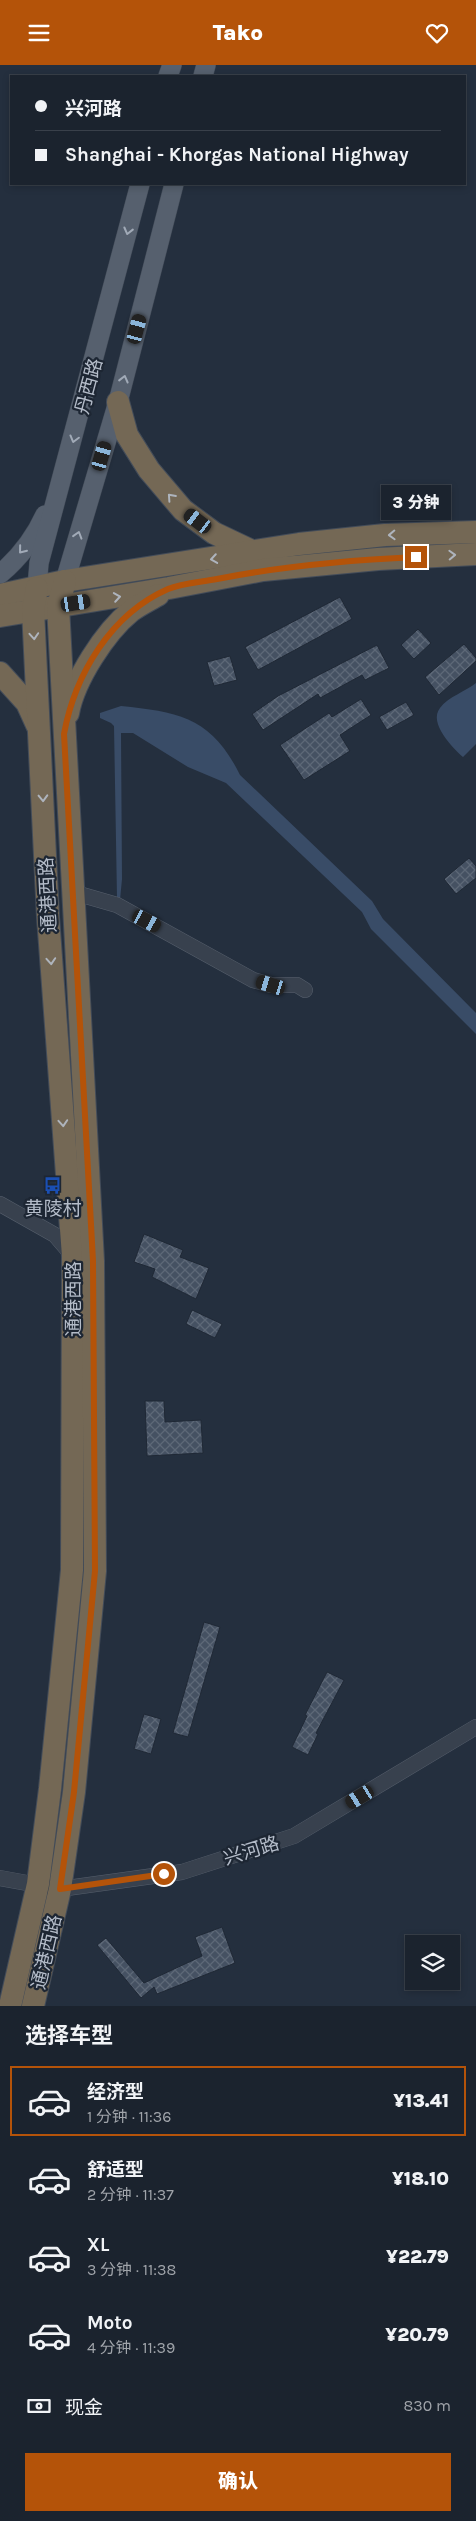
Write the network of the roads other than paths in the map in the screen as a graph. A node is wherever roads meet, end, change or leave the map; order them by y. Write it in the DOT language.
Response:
graph roads {
  1 [pos="140,185"];
  2 [pos="174,185"];
  3 [pos="118,402"];
  4 [pos="68,461"];
  5 [pos="476,532"];
  6 [pos="254,553"];
  7 [pos="476,554"];
  8 [pos="0,574"];
  9 [pos="64,581"];
  10 [pos="37,588"];
  11 [pos="169,588"];
  12 [pos="0,595"];
  13 [pos="58,606"];
  14 [pos="33,610"];
  15 [pos="0,616"];
  16 [pos="0,673"];
  17 [pos="40,733"];
  18 [pos="64,734"];
  19 [pos="72,891"];
  20 [pos="305,990"];
  21 [pos="0,1204"];
  22 [pos="73,1256"];
  23 [pos="476,1727"];
  24 [pos="0,1878"];
  25 [pos="38,1885"];
  26 [pos="60,1889"];
  27 [pos="10,2006"];
  28 [pos="33,2006"];
  1 -- 4 [label="main road, 丹西路, one-way"];
  3 -- 2 [label="main road, 丹西路, one-way"];
  6 -- 3 [label="highway, one-way"];
  9 -- 3 [label="main road, 丹西路, one-way"];
  4 -- 8 [label="main road, one-way"];
  4 -- 10 [label="main road, 丹西路"];
  5 -- 6 [label="highway, one-way"];
  6 -- 9 [label="highway, one-way"];
  11 -- 7 [label="highway, one-way"];
  9 -- 10 [label="highway"];
  9 -- 13 [label="highway, 通港西路"];
  10 -- 12 [label="highway"];
  10 -- 14 [label="highway, 通港西路"];
  13 -- 11 [label="highway, one-way"];
  11 -- 18 [label="highway"];
  13 -- 14 [label="highway"];
  13 -- 18 [label="highway, 通港西路"];
  14 -- 15 [label="highway"];
  14 -- 17 [label="highway, 通港西路, one-way"];
  16 -- 17 [label="highway"];
  17 -- 22 [label="highway, 通港西路, one-way"];
  18 -- 19 [label="highway, 通港西路"];
  19 -- 20 [label="street"];
  19 -- 26 [label="highway, 通港西路"];
  21 -- 22 [label="street"];
  22 -- 25 [label="highway, 通港西路"];
  23 -- 26 [label="street, 兴河路"];
  24 -- 25 [label="street, 兴河路"];
  25 -- 26 [label="street, 兴河路"];
  25 -- 27 [label="highway, 通港西路"];
  26 -- 28 [label="highway, 通港西路"];
}
